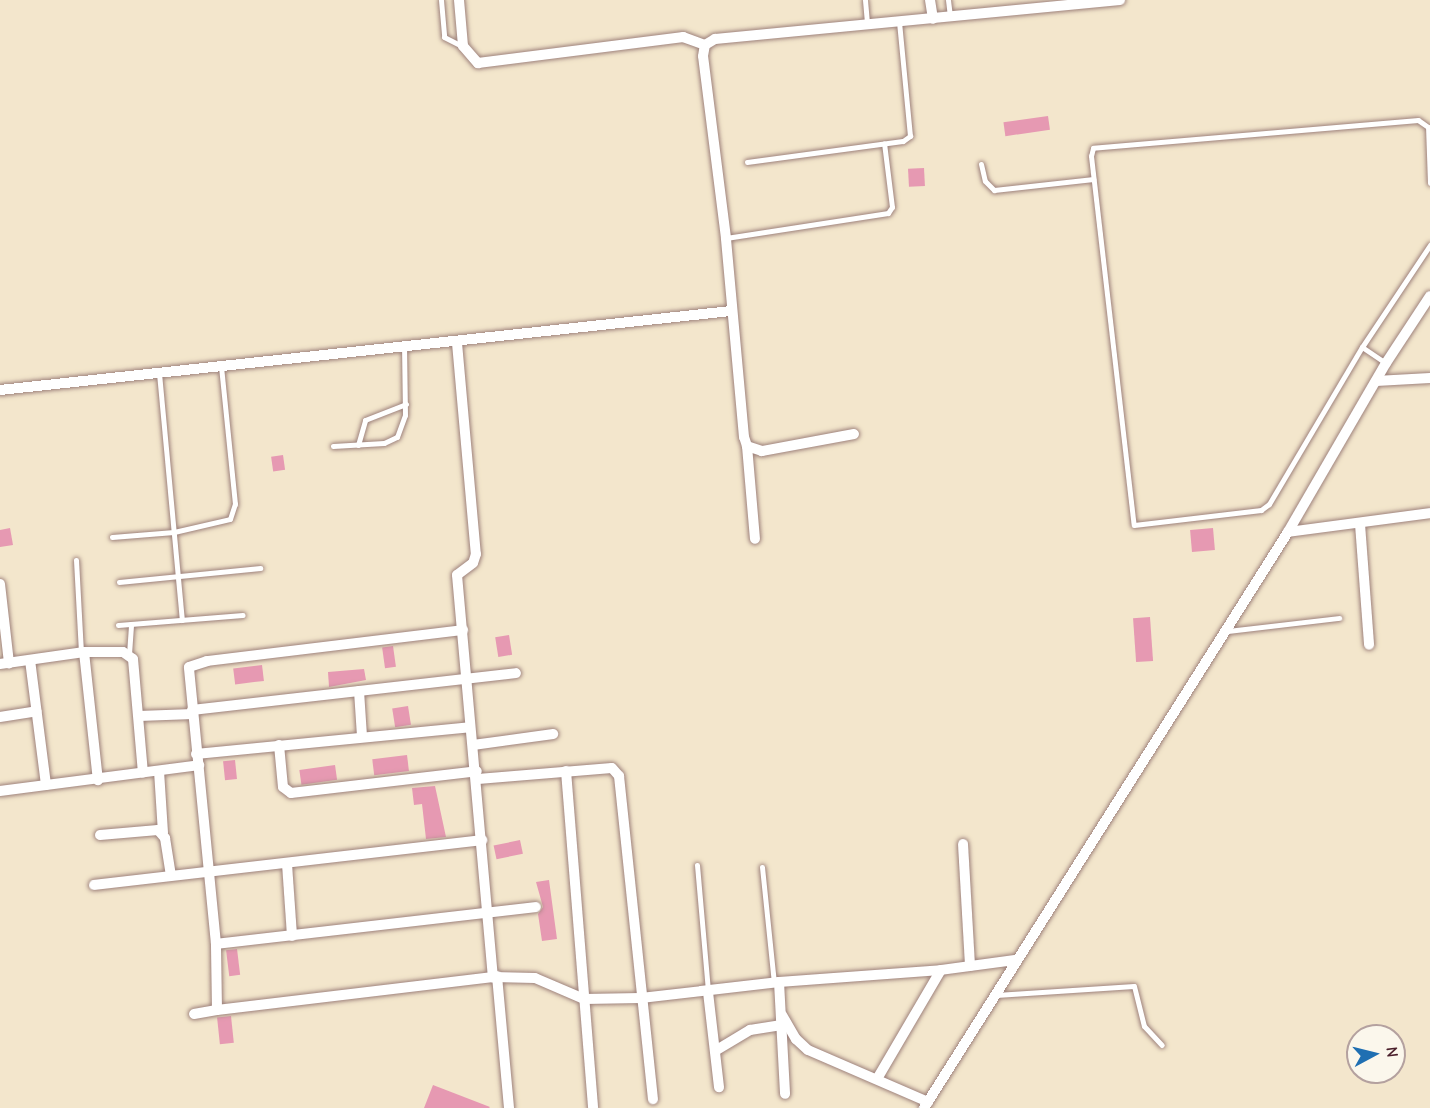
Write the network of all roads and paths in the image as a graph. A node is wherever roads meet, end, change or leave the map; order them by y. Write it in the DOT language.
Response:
graph roads {
  1 [pos="441,0"];
  2 [pos="459,0"];
  3 [pos="865,0"];
  4 [pos="930,0"];
  5 [pos="948,0"];
  6 [pos="1120,0"];
  7 [pos="950,17"];
  8 [pos="933,19"];
  9 [pos="899,22"];
  10 [pos="867,25"];
  11 [pos="705,45"];
  12 [pos="464,46"];
  13 [pos="884,143"];
  14 [pos="747,162"];
  15 [pos="981,164"];
  16 [pos="1093,179"];
  17 [pos="1430,183"];
  18 [pos="726,238"];
  19 [pos="1430,246"];
  20 [pos="1430,296"];
  21 [pos="731,311"];
  22 [pos="456,344"];
  23 [pos="404,347"];
  24 [pos="1362,348"];
  25 [pos="1386,363"];
  26 [pos="222,367"];
  27 [pos="159,373"];
  28 [pos="1430,378"];
  29 [pos="1376,381"];
  30 [pos="0,390"];
  31 [pos="405,404"];
  32 [pos="854,434"];
  33 [pos="358,445"];
  34 [pos="333,446"];
  35 [pos="747,446"];
  36 [pos="1430,513"];
  37 [pos="1360,524"];
  38 [pos="174,532"];
  39 [pos="1288,532"];
  40 [pos="112,537"];
  41 [pos="755,539"];
  42 [pos="76,560"];
  43 [pos="260,568"];
  44 [pos="177,576"];
  45 [pos="119,582"];
  46 [pos="0,584"];
  47 [pos="243,615"];
  48 [pos="1339,618"];
  49 [pos="182,620"];
  50 [pos="130,624"];
  51 [pos="118,625"];
  52 [pos="463,630"];
  53 [pos="1226,631"];
  54 [pos="1369,645"];
  55 [pos="82,653"];
  56 [pos="129,654"];
  57 [pos="30,660"];
  58 [pos="5,663"];
  59 [pos="516,673"];
  60 [pos="466,679"];
  61 [pos="359,691"];
  62 [pos="37,711"];
  63 [pos="192,712"];
  64 [pos="139,716"];
  65 [pos="0,717"];
  66 [pos="471,727"];
  67 [pos="553,734"];
  68 [pos="363,736"];
  69 [pos="279,745"];
  70 [pos="473,745"];
  71 [pos="198,760"];
  72 [pos="159,771"];
  73 [pos="566,771"];
  74 [pos="143,773"];
  75 [pos="478,775"];
  76 [pos="98,780"];
  77 [pos="46,785"];
  78 [pos="0,791"];
  79 [pos="163,833"];
  80 [pos="100,835"];
  81 [pos="482,840"];
  82 [pos="963,844"];
  83 [pos="287,864"];
  84 [pos="697,865"];
  85 [pos="762,867"];
  86 [pos="208,870"];
  87 [pos="171,875"];
  88 [pos="94,885"];
  89 [pos="536,907"];
  90 [pos="487,914"];
  91 [pos="292,936"];
  92 [pos="216,944"];
  93 [pos="1015,960"];
  94 [pos="970,966"];
  95 [pos="941,970"];
  96 [pos="495,977"];
  97 [pos="776,983"];
  98 [pos="708,992"];
  99 [pos="996,995"];
  100 [pos="641,998"];
  101 [pos="584,999"];
  102 [pos="217,1010"];
  103 [pos="194,1014"];
  104 [pos="782,1020"];
  105 [pos="1162,1045"];
  106 [pos="715,1051"];
  107 [pos="877,1079"];
  108 [pos="719,1087"];
  109 [pos="785,1094"];
  110 [pos="653,1099"];
  111 [pos="930,1106"];
  112 [pos="509,1108"];
  113 [pos="593,1108"];
  1 -- 12 [label="lane"];
  2 -- 12 [label="street"];
  3 -- 10 [label="lane"];
  4 -- 8 [label="street"];
  5 -- 7 [label="lane"];
  6 -- 7 [label="street"];
  7 -- 8 [label="street"];
  8 -- 9 [label="street"];
  9 -- 10 [label="street"];
  9 -- 13 [label="lane"];
  10 -- 11 [label="street"];
  11 -- 12 [label="street"];
  11 -- 18 [label="street"];
  13 -- 14 [label="lane"];
  13 -- 18 [label="lane"];
  15 -- 16 [label="lane"];
  16 -- 17 [label="lane"];
  16 -- 24 [label="lane"];
  18 -- 21 [label="street"];
  19 -- 24 [label="lane"];
  20 -- 25 [label="street"];
  21 -- 22 [label="street"];
  21 -- 35 [label="street"];
  22 -- 23 [label="street"];
  22 -- 52 [label="street"];
  23 -- 26 [label="street"];
  23 -- 31 [label="lane"];
  24 -- 25 [label="lane"];
  25 -- 29 [label="street"];
  26 -- 27 [label="street"];
  26 -- 38 [label="lane"];
  27 -- 30 [label="street"];
  27 -- 38 [label="lane"];
  28 -- 29 [label="street"];
  29 -- 39 [label="street"];
  31 -- 33 [label="lane"];
  31 -- 33 [label="lane"];
  32 -- 35 [label="street"];
  33 -- 34 [label="lane"];
  35 -- 41 [label="street"];
  36 -- 37 [label="street"];
  37 -- 39 [label="street"];
  37 -- 54 [label="street"];
  38 -- 40 [label="lane"];
  38 -- 44 [label="lane"];
  39 -- 53 [label="street"];
  42 -- 55 [label="lane"];
  43 -- 44 [label="lane"];
  44 -- 45 [label="lane"];
  44 -- 49 [label="lane"];
  46 -- 58 [label="street"];
  47 -- 49 [label="lane"];
  48 -- 53 [label="lane"];
  49 -- 50 [label="lane"];
  50 -- 51 [label="lane"];
  50 -- 56 [label="lane"];
  52 -- 60 [label="street"];
  52 -- 63 [label="street"];
  53 -- 93 [label="street"];
  55 -- 56 [label="street"];
  55 -- 57 [label="street"];
  55 -- 76 [label="street"];
  56 -- 64 [label="street"];
  57 -- 58 [label="street"];
  57 -- 62 [label="street"];
  59 -- 60 [label="street"];
  60 -- 61 [label="street"];
  60 -- 66 [label="street"];
  61 -- 63 [label="street"];
  61 -- 68 [label="street"];
  62 -- 65 [label="street"];
  62 -- 77 [label="street"];
  63 -- 64 [label="street"];
  63 -- 71 [label="street"];
  64 -- 74 [label="street"];
  66 -- 68 [label="street"];
  66 -- 70 [label="street"];
  67 -- 70 [label="street"];
  68 -- 69 [label="street"];
  69 -- 71 [label="street"];
  69 -- 75 [label="street"];
  70 -- 75 [label="street"];
  71 -- 72 [label="street"];
  71 -- 86 [label="street"];
  72 -- 74 [label="street"];
  72 -- 79 [label="street"];
  73 -- 75 [label="street"];
  73 -- 100 [label="street"];
  73 -- 101 [label="street"];
  74 -- 76 [label="street"];
  75 -- 81 [label="street"];
  76 -- 77 [label="street"];
  77 -- 78 [label="street"];
  79 -- 80 [label="street"];
  79 -- 87 [label="street"];
  81 -- 83 [label="street"];
  81 -- 90 [label="street"];
  82 -- 94 [label="street"];
  83 -- 86 [label="street"];
  83 -- 91 [label="street"];
  84 -- 98 [label="lane"];
  85 -- 97 [label="lane"];
  86 -- 87 [label="street"];
  86 -- 92 [label="street"];
  87 -- 88 [label="street"];
  89 -- 90 [label="street"];
  90 -- 91 [label="street"];
  90 -- 96 [label="street"];
  91 -- 92 [label="street"];
  92 -- 102 [label="street"];
  93 -- 94 [label="street"];
  93 -- 99 [label="street"];
  94 -- 95 [label="street"];
  95 -- 97 [label="street"];
  95 -- 107 [label="street"];
  96 -- 101 [label="street"];
  96 -- 102 [label="street"];
  96 -- 112 [label="street"];
  97 -- 98 [label="street"];
  97 -- 104 [label="street"];
  98 -- 100 [label="street"];
  98 -- 106 [label="street"];
  99 -- 105 [label="lane"];
  99 -- 111 [label="street"];
  100 -- 101 [label="street"];
  100 -- 110 [label="street"];
  101 -- 113 [label="street"];
  102 -- 103 [label="street"];
  104 -- 106 [label="street"];
  104 -- 107 [label="street"];
  104 -- 109 [label="street"];
  106 -- 108 [label="street"];
  107 -- 111 [label="street"];
}
